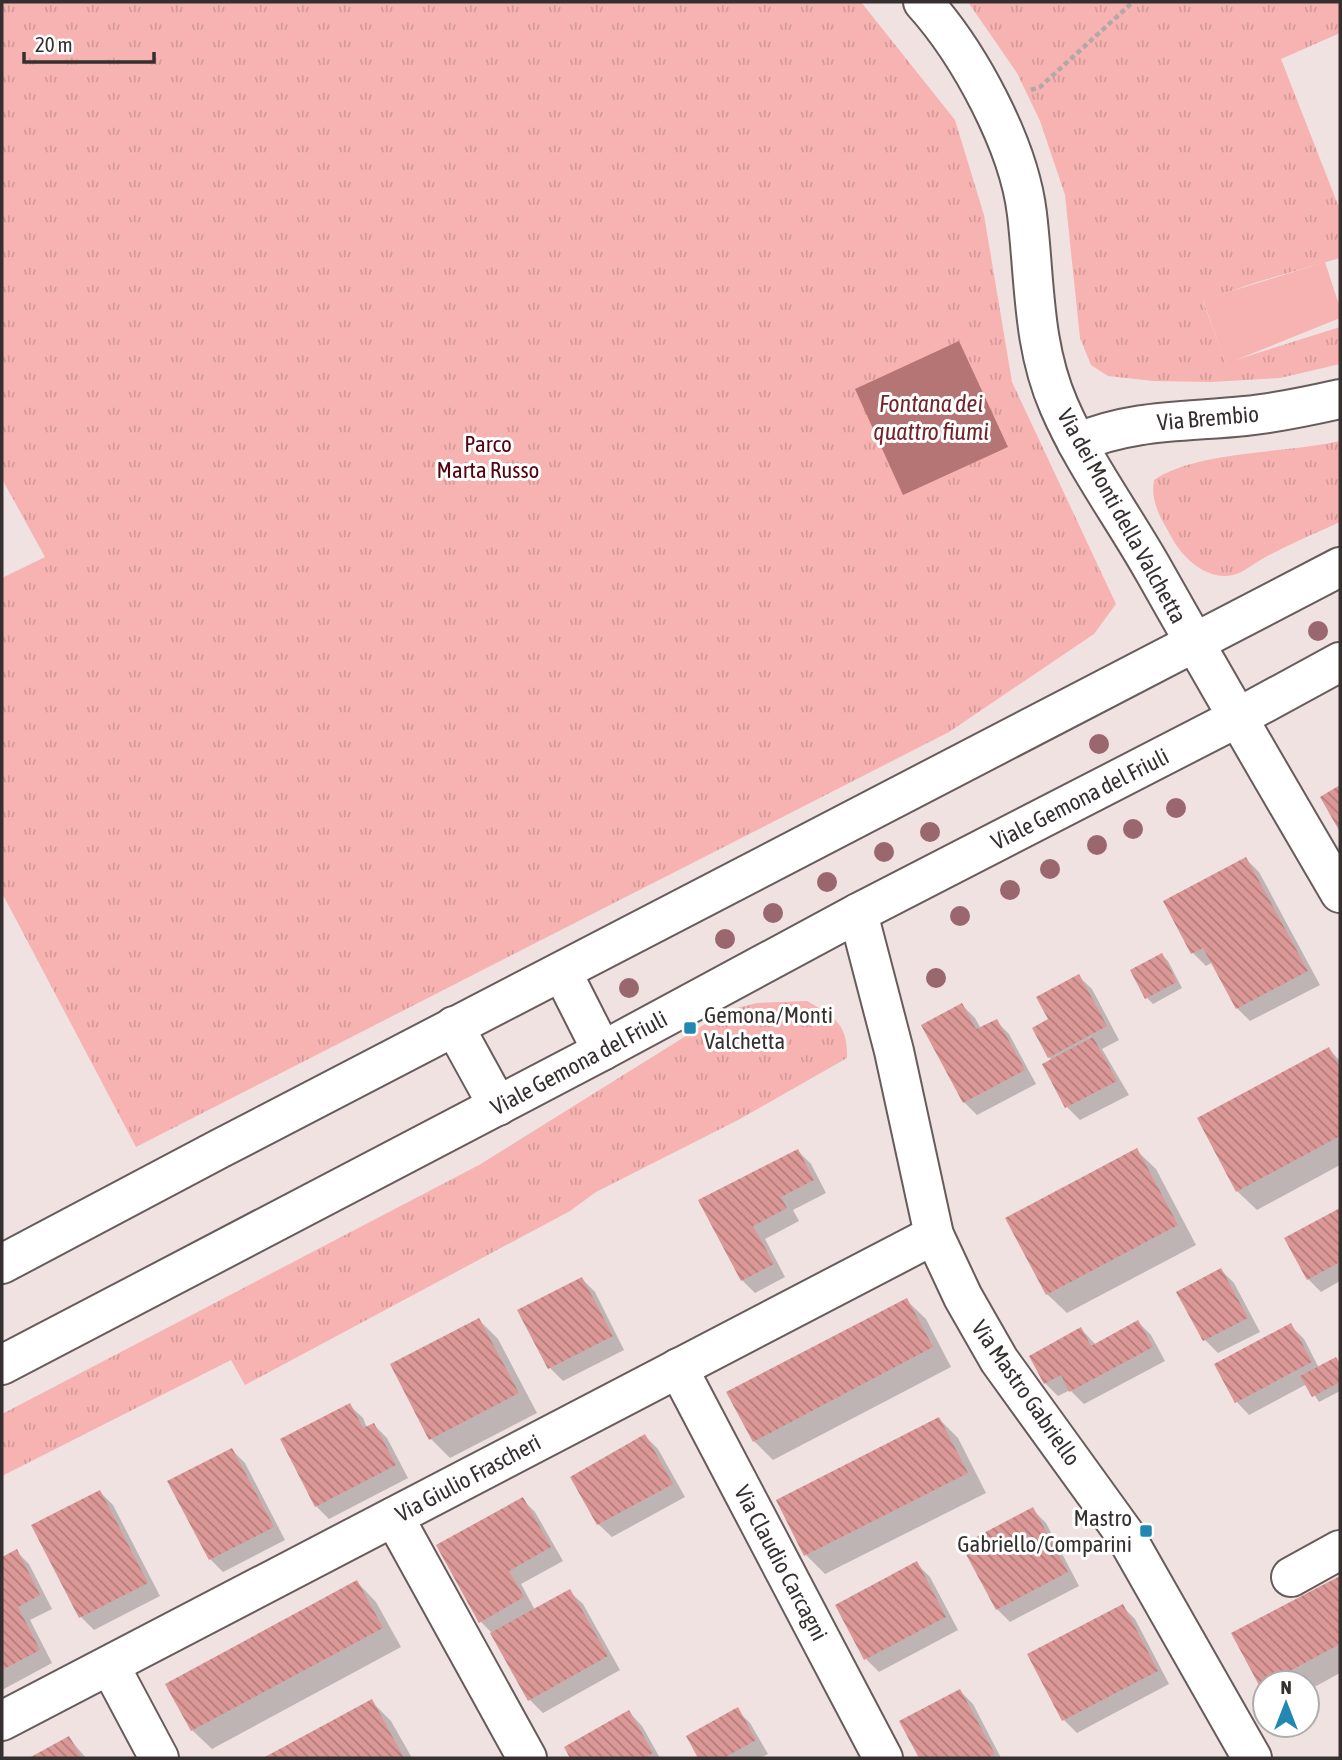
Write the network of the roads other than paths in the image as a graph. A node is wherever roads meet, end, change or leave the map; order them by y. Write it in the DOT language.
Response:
graph roads {
  1 [pos="923,2"];
  2 [pos="1340,399"];
  3 [pos="1077,443"];
  4 [pos="1340,567"];
  5 [pos="1194,643"];
  6 [pos="1340,662"];
  7 [pos="1237,718"];
  8 [pos="1340,892"];
  9 [pos="858,913"];
  10 [pos="562,972"];
  11 [pos="454,1027"];
  12 [pos="603,1051"];
  13 [pos="498,1105"];
  14 [pos="934,1235"];
  15 [pos="2,1264"];
  16 [pos="2,1364"];
  17 [pos="678,1368"];
  18 [pos="394,1517"];
  19 [pos="1340,1550"];
  20 [pos="1291,1577"];
  21 [pos="110,1666"];
  22 [pos="2,1721"];
  23 [pos="159,1758"];
  24 [pos="527,1758"];
  25 [pos="883,1758"];
  26 [pos="1252,1758"];
  1 -- 3 [label="street, Via dei Monti della Valchetta"];
  2 -- 3 [label="street, Via Brembio"];
  3 -- 5 [label="street, Via dei Monti della Valchetta"];
  4 -- 5 [label="street"];
  5 -- 7 [label="street, Via dei Monti della Valchetta"];
  5 -- 10 [label="street"];
  6 -- 7 [label="street, Viale Gemona del Friuli"];
  7 -- 8 [label="street, Via dei Monti della Valchetta"];
  7 -- 9 [label="street, Viale Gemona del Friuli"];
  9 -- 12 [label="street, Viale Gemona del Friuli"];
  9 -- 14 [label="street, Via Mastro Gabriello"];
  10 -- 11 [label="street"];
  10 -- 12 [label="street"];
  11 -- 13 [label="street"];
  11 -- 15 [label="street"];
  12 -- 13 [label="street, Viale Gemona del Friuli"];
  13 -- 16 [label="street, Viale Gemona del Friuli"];
  14 -- 17 [label="street, Via Giulio Frascheri"];
  14 -- 26 [label="street, Via Mastro Gabriello"];
  17 -- 18 [label="street, Via Giulio Frascheri"];
  17 -- 25 [label="street, Via Claudio Carcagni"];
  18 -- 21 [label="street, Via Giulio Frascheri"];
  18 -- 24 [label="street"];
  19 -- 20 [label="street"];
  21 -- 22 [label="street, Via Giulio Frascheri"];
  21 -- 23 [label="street"];
}
